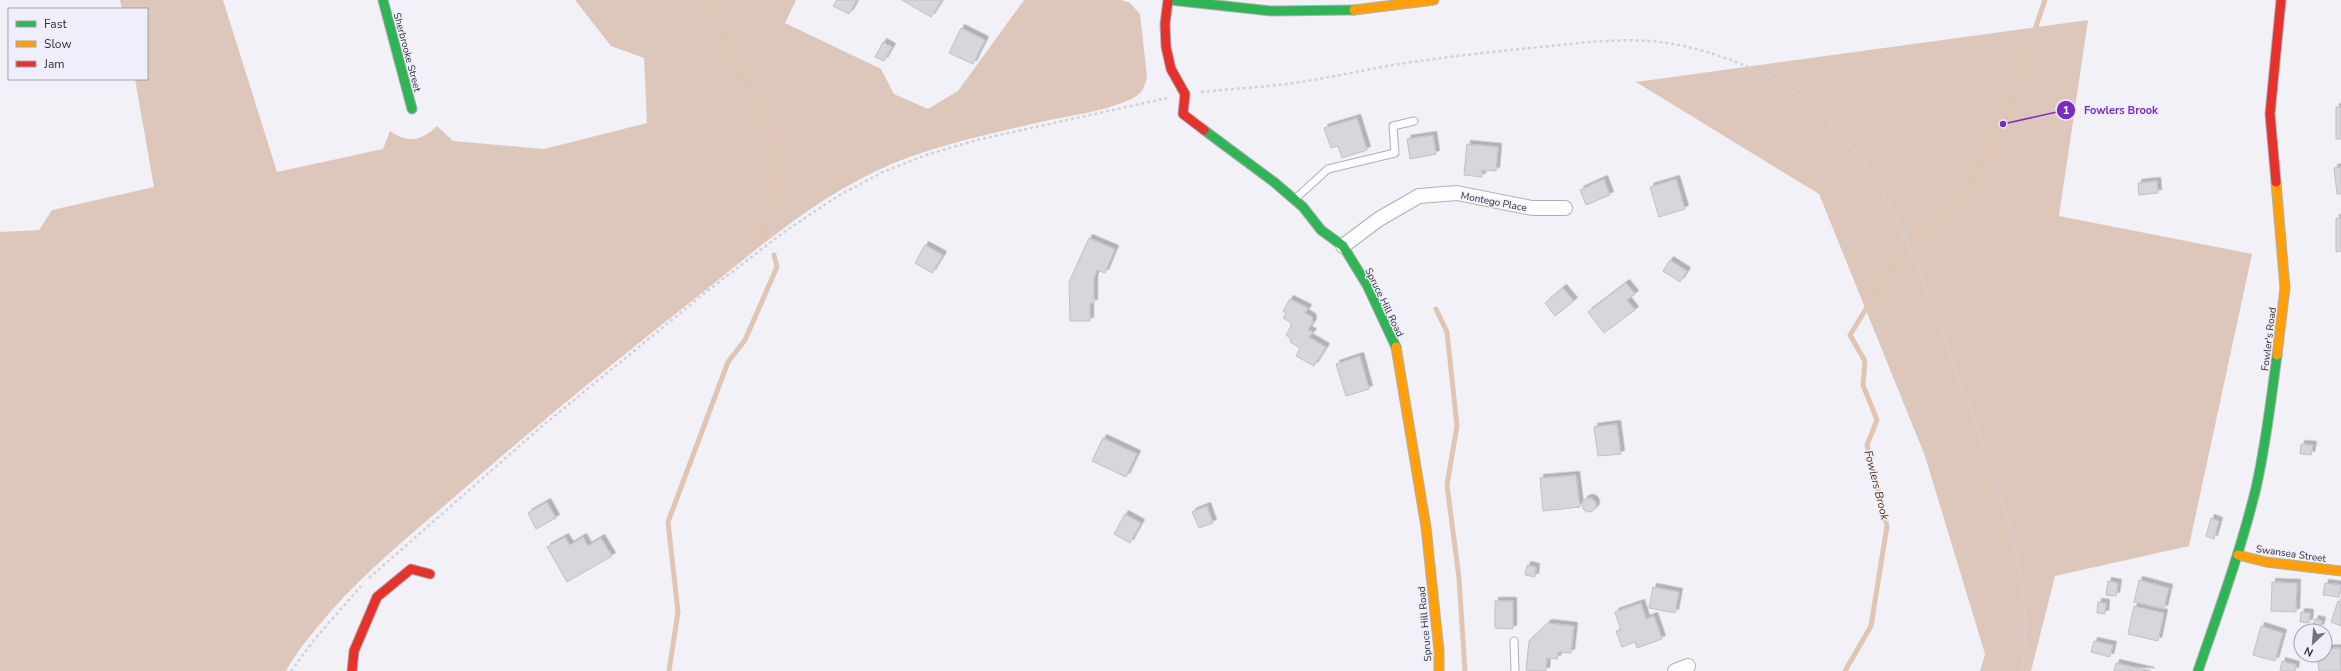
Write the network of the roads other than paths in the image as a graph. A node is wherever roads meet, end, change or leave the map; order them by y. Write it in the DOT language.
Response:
graph roads {
  1 [pos="382,0"];
  2 [pos="1169,0"];
  3 [pos="1434,0"];
  4 [pos="2281,0"];
  5 [pos="412,110"];
  6 [pos="1414,121"];
  7 [pos="1294,200"];
  8 [pos="1565,208"];
  9 [pos="1343,246"];
  10 [pos="2238,555"];
  11 [pos="2341,571"];
  12 [pos="430,574"];
  13 [pos="1514,641"];
  14 [pos="352,671"];
  15 [pos="1439,671"];
  16 [pos="1515,671"];
  17 [pos="2198,671"];
  1 -- 5 [label="street, Sherbrooke Street"];
  2 -- 3 [label="street"];
  2 -- 7 [label="street, Spruce Hill Road"];
  4 -- 10 [label="street, Fowler's Road"];
  6 -- 7 [label="lane"];
  7 -- 9 [label="street, Spruce Hill Road"];
  8 -- 9 [label="street, Montego Place"];
  9 -- 15 [label="street, Spruce Hill Road"];
  10 -- 11 [label="street, Swansea Street"];
  10 -- 17 [label="street, Fowler's Road"];
  12 -- 14 [label="street"];
  13 -- 16 [label="lane"];
}
